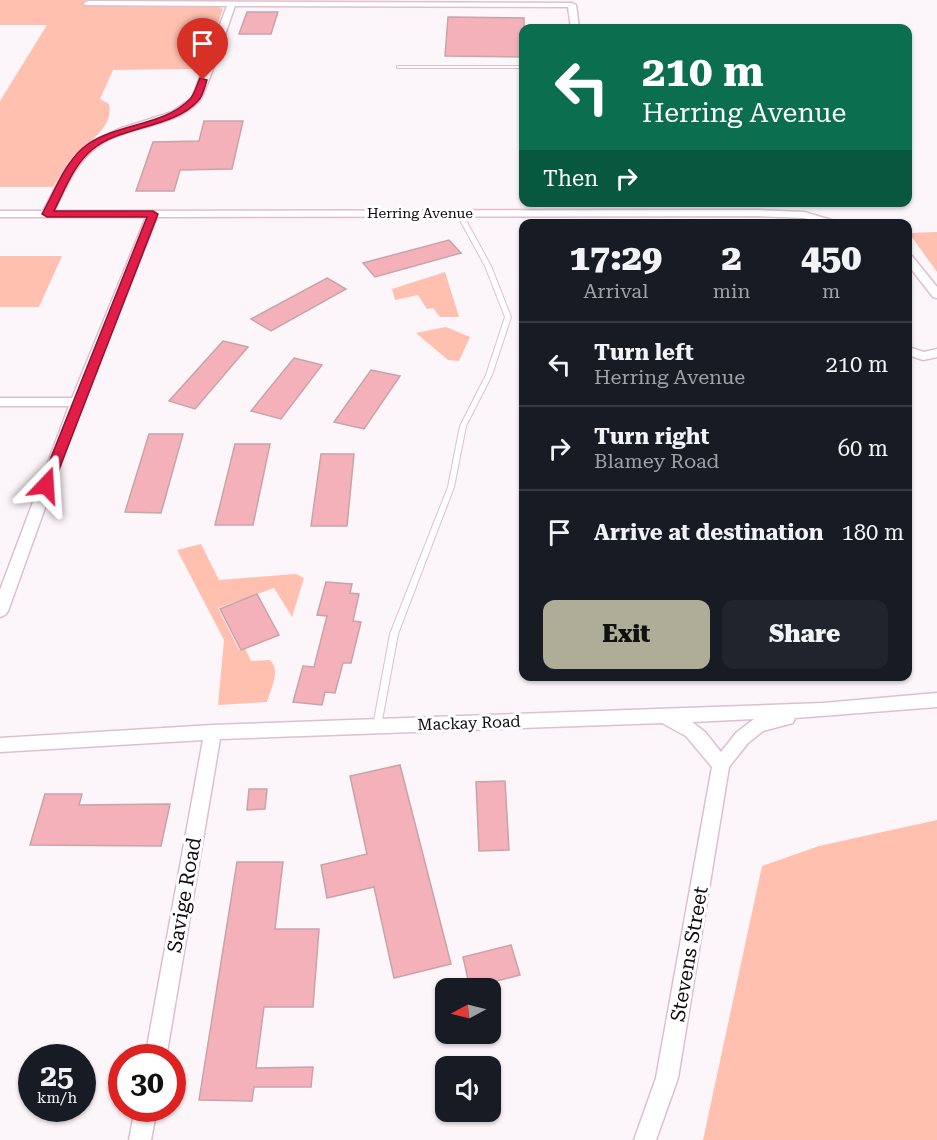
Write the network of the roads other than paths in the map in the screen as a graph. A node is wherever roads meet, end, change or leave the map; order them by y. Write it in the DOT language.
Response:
graph roads {
  1 [pos="88,3"];
  2 [pos="232,3"];
  3 [pos="574,24"];
  4 [pos="399,67"];
  5 [pos="519,67"];
  6 [pos="602,207"];
  7 [pos="652,212"];
  8 [pos="459,213"];
  9 [pos="0,214"];
  10 [pos="47,214"];
  11 [pos="153,214"];
  12 [pos="657,219"];
  13 [pos="820,219"];
  14 [pos="912,263"];
  15 [pos="937,295"];
  16 [pos="912,352"];
  17 [pos="937,353"];
  18 [pos="0,402"];
  19 [pos="77,402"];
  20 [pos="0,611"];
  21 [pos="937,700"];
  22 [pos="823,710"];
  23 [pos="658,716"];
  24 [pos="377,726"];
  25 [pos="213,732"];
  26 [pos="0,745"];
  27 [pos="721,765"];
  28 [pos="157,1044"];
  29 [pos="143,1122"];
  30 [pos="140,1140"];
  31 [pos="645,1140"];
  1 -- 2 [label="street"];
  2 -- 3 [label="street"];
  2 -- 10 [label="street"];
  4 -- 5 [label="lane"];
  6 -- 7 [label="street, Herring Avenue"];
  6 -- 8 [label="street, Herring Avenue"];
  7 -- 12 [label="street"];
  7 -- 13 [label="street, Herring Avenue"];
  8 -- 11 [label="street, Herring Avenue"];
  8 -- 24 [label="lane"];
  9 -- 10 [label="street, Herring Avenue"];
  10 -- 11 [label="street, Herring Avenue"];
  11 -- 19 [label="street"];
  14 -- 15 [label="street"];
  16 -- 17 [label="street"];
  18 -- 19 [label="street"];
  19 -- 20 [label="street"];
  21 -- 22 [label="street, Mackay Road"];
  22 -- 23 [label="street, Mackay Road"];
  22 -- 27 [label="street, Stevens Street"];
  23 -- 24 [label="street, Mackay Road"];
  23 -- 27 [label="street"];
  24 -- 25 [label="street, Mackay Road"];
  25 -- 26 [label="street, Mackay Road"];
  25 -- 28 [label="street, Savige Road"];
  27 -- 31 [label="street, Stevens Street"];
  29 -- 30 [label="street"];
}
